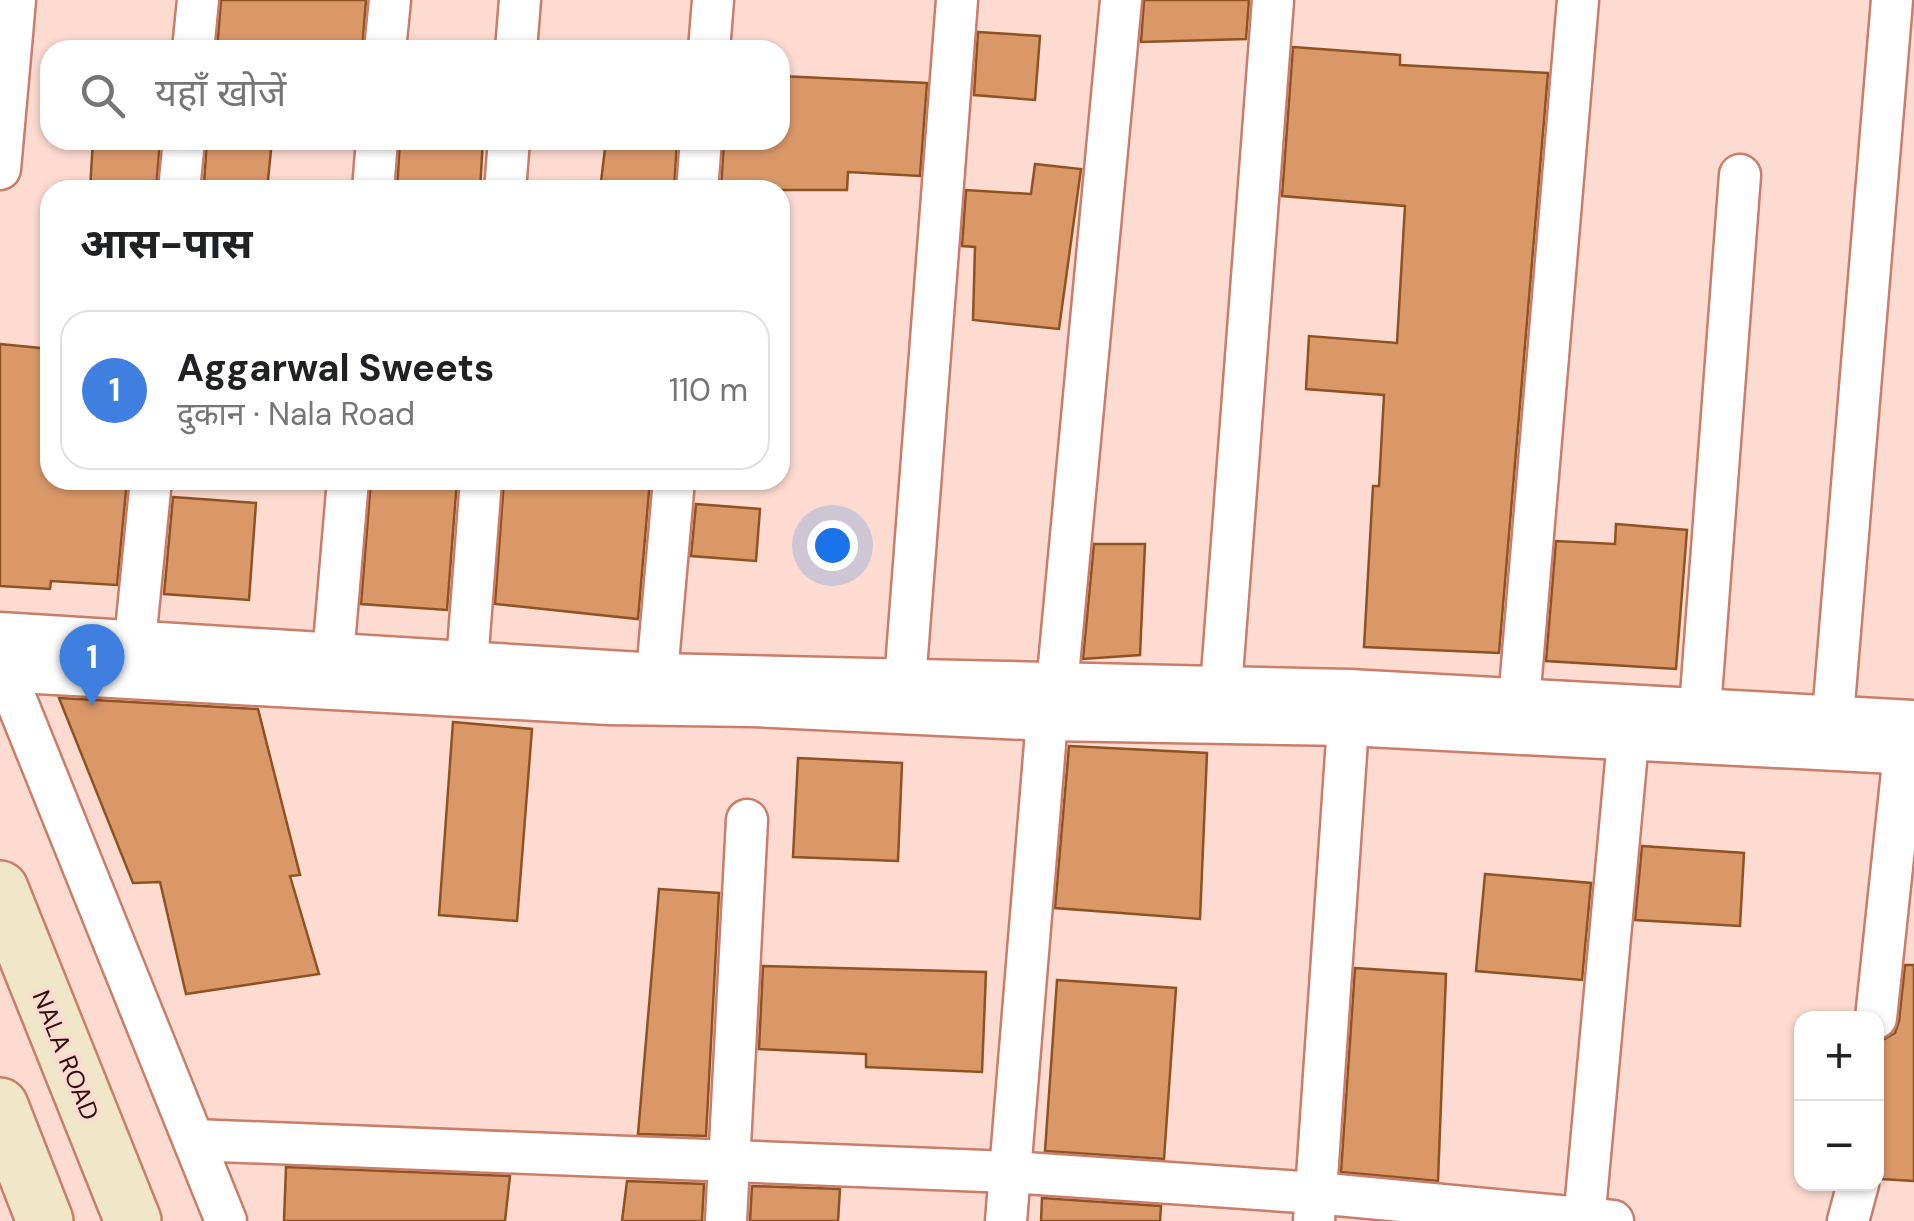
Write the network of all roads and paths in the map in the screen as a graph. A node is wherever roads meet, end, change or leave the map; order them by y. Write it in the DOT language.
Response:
graph roads {
  1 [pos="15,0"];
  2 [pos="198,0"];
  3 [pos="390,0"];
  4 [pos="520,0"];
  5 [pos="712,0"];
  6 [pos="957,0"];
  7 [pos="1122,0"];
  8 [pos="1273,0"];
  9 [pos="1578,0"];
  10 [pos="1892,0"];
  11 [pos="194,40"];
  12 [pos="386,40"];
  13 [pos="517,40"];
  14 [pos="709,40"];
  15 [pos="183,150"];
  16 [pos="376,150"];
  17 [pos="508,150"];
  18 [pos="700,150"];
  19 [pos="0,169"];
  20 [pos="1740,174"];
  21 [pos="180,180"];
  22 [pos="374,180"];
  23 [pos="506,180"];
  24 [pos="698,180"];
  25 [pos="150,490"];
  26 [pos="347,490"];
  27 [pos="480,490"];
  28 [pos="673,490"];
  29 [pos="135,641"];
  30 [pos="333,656"];
  31 [pos="1,659"];
  32 [pos="466,663"];
  33 [pos="658,674"];
  34 [pos="905,682"];
  35 [pos="1221,688"];
  36 [pos="1519,701"];
  37 [pos="1052,703"];
  38 [pos="1700,710"];
  39 [pos="1832,716"];
  40 [pos="1348,725"];
  41 [pos="1628,740"];
  42 [pos="1911,743"];
  43 [pos="747,820"];
  44 [pos="0,889"];
  45 [pos="1877,1011"];
  46 [pos="0,1106"];
  47 [pos="194,1140"];
  48 [pos="731,1159"];
  49 [pos="1010,1172"];
  50 [pos="1856,1191"];
  51 [pos="1315,1207"];
  52 [pos="1594,1220"];
  53 [pos="45,1221"];
  54 [pos="132,1221"];
  55 [pos="226,1221"];
  56 [pos="726,1221"];
  57 [pos="1006,1221"];
  58 [pos="1848,1221"];
  1 -- 19 [label="street"];
  2 -- 11 [label="street"];
  3 -- 12 [label="street"];
  4 -- 13 [label="street"];
  5 -- 14 [label="street"];
  6 -- 34 [label="street"];
  7 -- 37 [label="street"];
  8 -- 35 [label="street"];
  9 -- 36 [label="street"];
  10 -- 39 [label="street"];
  15 -- 21 [label="street"];
  16 -- 22 [label="street"];
  17 -- 23 [label="street"];
  18 -- 24 [label="street"];
  20 -- 38 [label="street"];
  25 -- 29 [label="street"];
  26 -- 30 [label="street"];
  27 -- 32 [label="street"];
  28 -- 33 [label="street"];
  29 -- 30 [label="street"];
  29 -- 31 [label="street"];
  30 -- 32 [label="street"];
  31 -- 37 [label="street"];
  31 -- 47 [label="street"];
  32 -- 33 [label="street"];
  33 -- 34 [label="street"];
  34 -- 37 [label="street"];
  35 -- 36 [label="street"];
  35 -- 37 [label="street"];
  36 -- 38 [label="street"];
  37 -- 40 [label="street"];
  37 -- 49 [label="street"];
  38 -- 39 [label="street"];
  39 -- 42 [label="street"];
  40 -- 41 [label="street"];
  40 -- 51 [label="street"];
  41 -- 42 [label="street"];
  41 -- 52 [label="street"];
  42 -- 45 [label="street"];
  43 -- 48 [label="street"];
  44 -- 54 [label="main road, NALA ROAD"];
  46 -- 53 [label="main road"];
  47 -- 48 [label="street"];
  47 -- 55 [label="street"];
  48 -- 49 [label="street"];
  48 -- 56 [label="street"];
  49 -- 51 [label="street"];
  49 -- 57 [label="street"];
  50 -- 58 [label="street"];
  51 -- 52 [label="street"];
}
